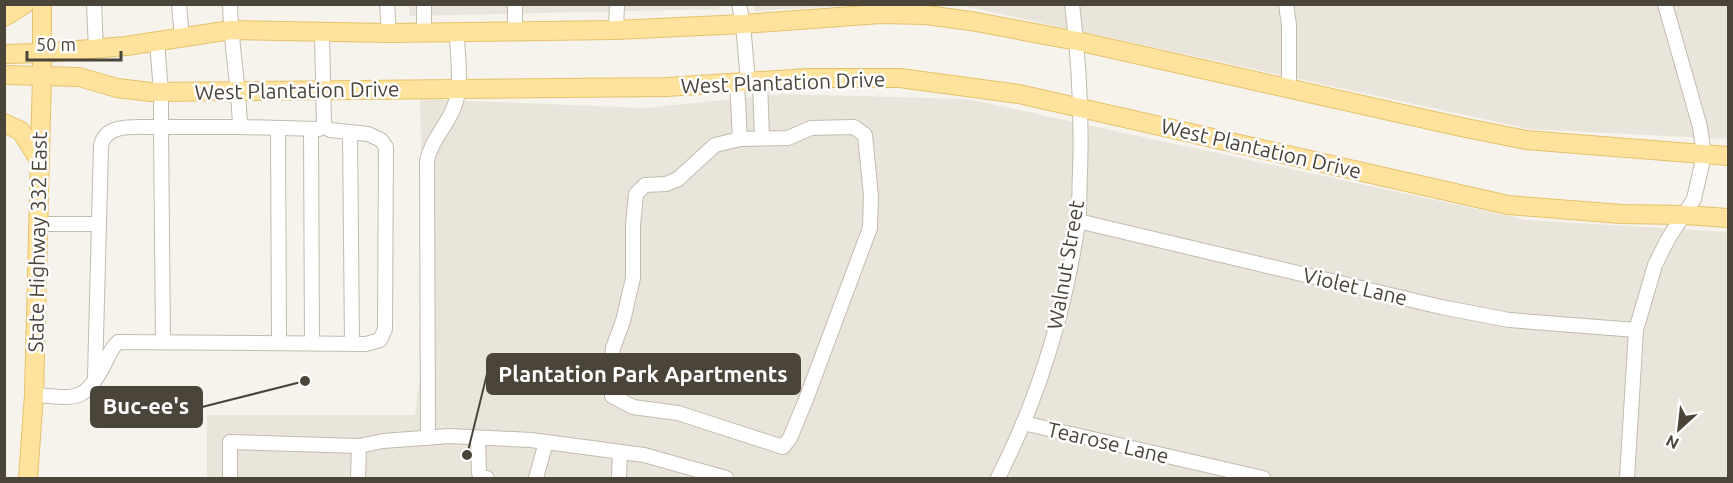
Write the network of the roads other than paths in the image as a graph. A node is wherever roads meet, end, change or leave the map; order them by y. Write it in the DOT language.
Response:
graph roads {
  1 [pos="25,4"];
  2 [pos="42,4"];
  3 [pos="94,4"];
  4 [pos="179,4"];
  5 [pos="230,4"];
  6 [pos="387,4"];
  7 [pos="424,4"];
  8 [pos="515,4"];
  9 [pos="617,4"];
  10 [pos="739,4"];
  11 [pos="1072,4"];
  12 [pos="1286,4"];
  13 [pos="1665,4"];
  14 [pos="4,17"];
  15 [pos="743,24"];
  16 [pos="231,30"];
  17 [pos="616,30"];
  18 [pos="322,32"];
  19 [pos="515,32"];
  20 [pos="389,33"];
  21 [pos="424,33"];
  22 [pos="457,33"];
  23 [pos="182,38"];
  24 [pos="1077,41"];
  25 [pos="157,42"];
  26 [pos="96,49"];
  27 [pos="4,54"];
  28 [pos="42,54"];
  29 [pos="4,75"];
  30 [pos="42,75"];
  31 [pos="748,82"];
  32 [pos="1289,88"];
  33 [pos="458,90"];
  34 [pos="323,91"];
  35 [pos="161,92"];
  36 [pos="239,92"];
  37 [pos="1081,108"];
  38 [pos="4,123"];
  39 [pos="161,127"];
  40 [pos="240,127"];
  41 [pos="317,128"];
  42 [pos="278,129"];
  43 [pos="350,132"];
  44 [pos="762,138"];
  45 [pos="740,139"];
  46 [pos="1704,154"];
  47 [pos="1728,156"];
  48 [pos="39,160"];
  49 [pos="1685,215"];
  50 [pos="1728,218"];
  51 [pos="1078,221"];
  52 [pos="38,224"];
  53 [pos="99,224"];
  54 [pos="1636,330"];
  55 [pos="163,342"];
  56 [pos="279,343"];
  57 [pos="312,343"];
  58 [pos="352,344"];
  59 [pos="95,382"];
  60 [pos="34,395"];
  61 [pos="1023,423"];
  62 [pos="428,438"];
  63 [pos="478,438"];
  64 [pos="546,442"];
  65 [pos="359,446"];
  66 [pos="620,452"];
  67 [pos="681,472"];
  68 [pos="28,478"];
  69 [pos="230,478"];
  70 [pos="358,478"];
  71 [pos="487,478"];
  72 [pos="536,478"];
  73 [pos="619,478"];
  74 [pos="726,478"];
  75 [pos="998,478"];
  76 [pos="1263,478"];
  77 [pos="1627,478"];
  1 -- 14 [label="main road"];
  2 -- 28 [label="main road, State Highway 332 East"];
  3 -- 26 [label="street"];
  4 -- 23 [label="street"];
  5 -- 16 [label="street"];
  6 -- 20 [label="street"];
  7 -- 21 [label="street"];
  8 -- 19 [label="street"];
  9 -- 17 [label="street"];
  10 -- 15 [label="street"];
  11 -- 24 [label="street, Walnut Street"];
  12 -- 32 [label="street"];
  13 -- 46 [label="street"];
  15 -- 17 [label="main road"];
  15 -- 24 [label="main road"];
  15 -- 31 [label="street"];
  16 -- 18 [label="main road"];
  16 -- 23 [label="main road"];
  16 -- 36 [label="street"];
  17 -- 19 [label="main road"];
  18 -- 20 [label="main road"];
  18 -- 34 [label="street"];
  19 -- 22 [label="main road"];
  20 -- 21 [label="main road"];
  21 -- 22 [label="main road"];
  22 -- 33 [label="street"];
  23 -- 25 [label="main road"];
  24 -- 32 [label="main road"];
  24 -- 37 [label="street, Walnut Street"];
  25 -- 26 [label="main road"];
  25 -- 35 [label="street"];
  26 -- 28 [label="main road"];
  27 -- 28 [label="main road"];
  28 -- 30 [label="main road, State Highway 332 East"];
  29 -- 30 [label="main road, West Plantation Drive"];
  30 -- 35 [label="main road, West Plantation Drive"];
  30 -- 48 [label="main road, State Highway 332 East"];
  31 -- 33 [label="main road, West Plantation Drive"];
  31 -- 37 [label="main road, West Plantation Drive"];
  31 -- 44 [label="street"];
  31 -- 45 [label="street"];
  32 -- 46 [label="main road"];
  33 -- 34 [label="main road, West Plantation Drive"];
  33 -- 62 [label="street"];
  34 -- 36 [label="main road, West Plantation Drive"];
  34 -- 41 [label="street"];
  35 -- 36 [label="main road, West Plantation Drive"];
  35 -- 39 [label="street"];
  36 -- 40 [label="street"];
  37 -- 49 [label="main road, West Plantation Drive"];
  37 -- 51 [label="street, Walnut Street"];
  38 -- 48 [label="main road"];
  39 -- 40 [label="street"];
  39 -- 53 [label="street"];
  39 -- 55 [label="street"];
  40 -- 42 [label="street"];
  41 -- 42 [label="street"];
  41 -- 43 [label="street"];
  41 -- 57 [label="street"];
  42 -- 56 [label="street"];
  43 -- 58 [label="street"];
  43 -- 58 [label="street"];
  44 -- 45 [label="street"];
  44 -- 45 [label="street"];
  46 -- 47 [label="main road"];
  46 -- 49 [label="street"];
  48 -- 52 [label="main road, State Highway 332 East"];
  49 -- 50 [label="main road, West Plantation Drive"];
  49 -- 54 [label="street"];
  51 -- 54 [label="street, Violet Lane"];
  51 -- 61 [label="street, Walnut Street"];
  52 -- 53 [label="street"];
  52 -- 60 [label="main road, State Highway 332 East"];
  53 -- 59 [label="street"];
  54 -- 77 [label="street"];
  55 -- 56 [label="street"];
  55 -- 59 [label="street"];
  56 -- 57 [label="street"];
  57 -- 58 [label="street"];
  59 -- 60 [label="street"];
  60 -- 68 [label="main road, State Highway 332 East"];
  61 -- 75 [label="street, Walnut Street"];
  61 -- 76 [label="street, Tearose Lane"];
  62 -- 63 [label="street"];
  62 -- 65 [label="street"];
  63 -- 64 [label="street"];
  63 -- 71 [label="street"];
  64 -- 66 [label="street"];
  64 -- 72 [label="street"];
  65 -- 69 [label="street"];
  65 -- 70 [label="street"];
  66 -- 67 [label="street"];
  66 -- 73 [label="street"];
  67 -- 74 [label="street"];
}
